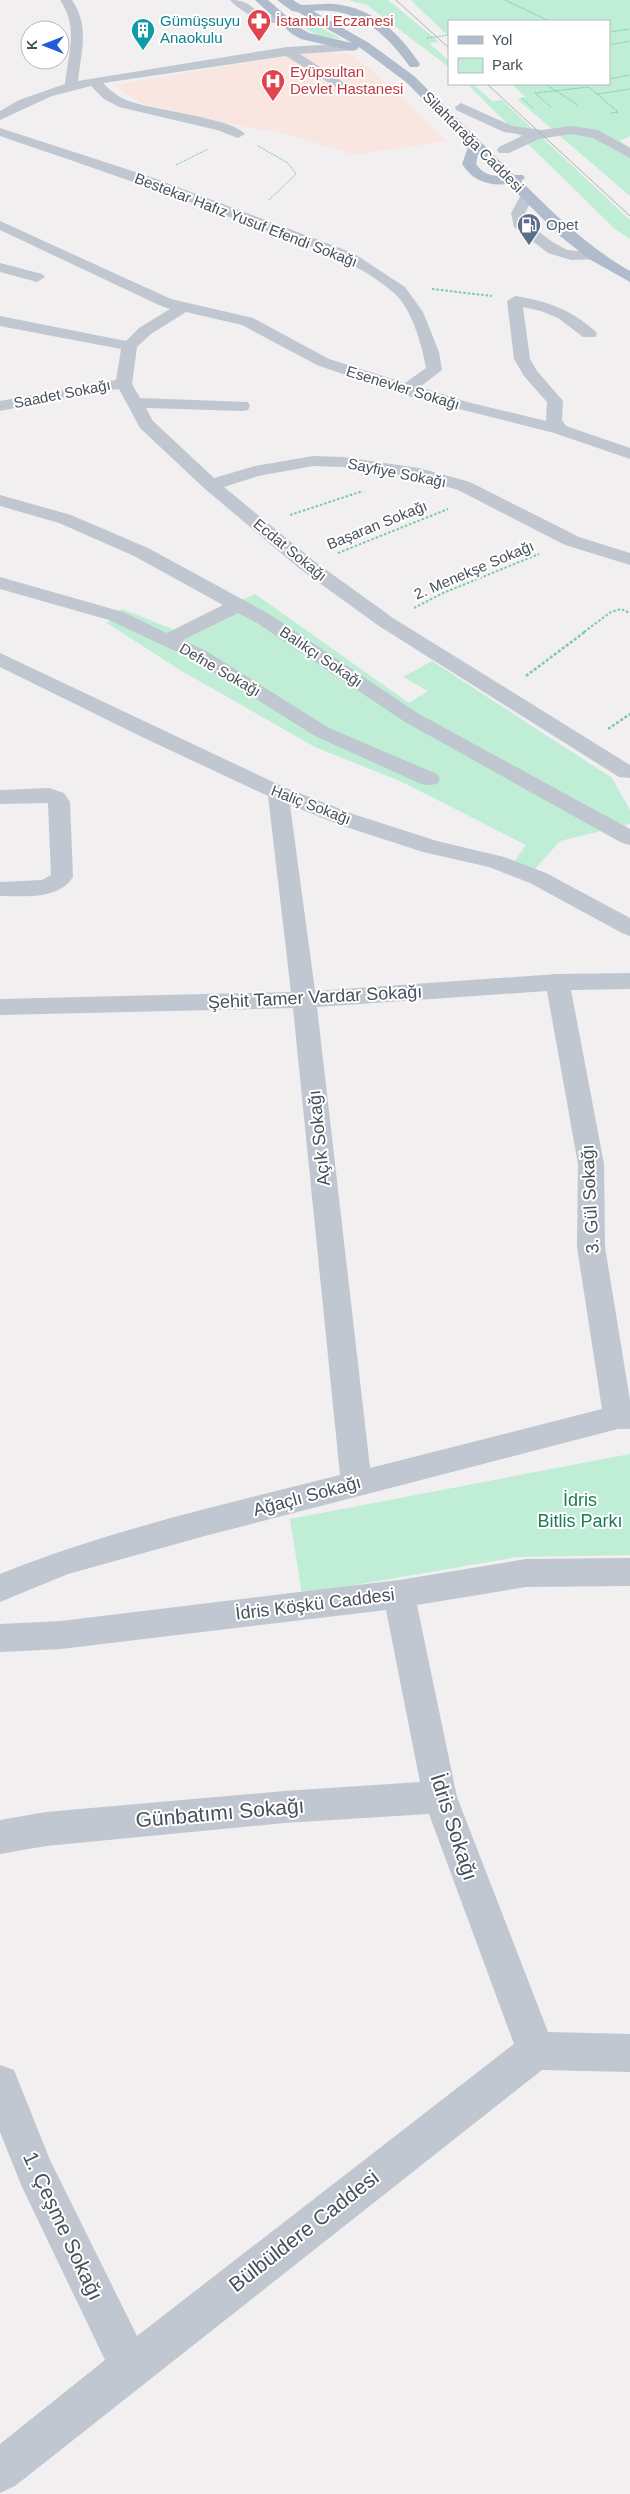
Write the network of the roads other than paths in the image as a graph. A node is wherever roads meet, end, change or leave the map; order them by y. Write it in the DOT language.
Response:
graph roads {
  1 [pos="66,0"];
  2 [pos="236,0"];
  3 [pos="261,0"];
  4 [pos="283,0"];
  5 [pos="306,4"];
  6 [pos="283,19"];
  7 [pos="296,31"];
  8 [pos="353,48"];
  9 [pos="289,51"];
  10 [pos="385,58"];
  11 [pos="95,82"];
  12 [pos="71,85"];
  13 [pos="350,90"];
  14 [pos="456,103"];
  15 [pos="0,116"];
  16 [pos="483,130"];
  17 [pos="0,132"];
  18 [pos="238,134"];
  19 [pos="542,134"];
  20 [pos="476,146"];
  21 [pos="499,146"];
  22 [pos="630,154"];
  23 [pos="511,180"];
  24 [pos="527,196"];
  25 [pos="0,225"];
  26 [pos="594,256"];
  27 [pos="0,268"];
  28 [pos="37,276"];
  29 [pos="630,277"];
  30 [pos="182,308"];
  31 [pos="0,321"];
  32 [pos="589,334"];
  33 [pos="129,346"];
  34 [pos="124,384"];
  35 [pos="406,390"];
  36 [pos="135,402"];
  37 [pos="0,406"];
  38 [pos="242,406"];
  39 [pos="559,429"];
  40 [pos="630,454"];
  41 [pos="211,485"];
  42 [pos="0,500"];
  43 [pos="630,559"];
  44 [pos="0,584"];
  45 [pos="238,605"];
  46 [pos="168,640"];
  47 [pos="1,663"];
  48 [pos="629,773"];
  49 [pos="430,780"];
  50 [pos="278,793"];
  51 [pos="0,797"];
  52 [pos="630,838"];
  53 [pos="0,889"];
  54 [pos="630,928"];
  55 [pos="630,981"];
  56 [pos="557,982"];
  57 [pos="304,1000"];
  58 [pos="0,1007"];
  59 [pos="624,1417"];
  60 [pos="356,1482"];
  61 [pos="630,1572"];
  62 [pos="0,1588"];
  63 [pos="399,1594"];
  64 [pos="0,1638"];
  65 [pos="440,1797"];
  66 [pos="0,1837"];
  67 [pos="536,2051"];
  68 [pos="630,2053"];
  69 [pos="0,2084"];
  70 [pos="130,2367"];
  71 [pos="0,2472"];
  1 -- 12 [label="street"];
  2 -- 6 [label="street"];
  3 -- 6 [label="main road"];
  4 -- 5 [label="main road, Silahtarağa Caddesi"];
  5 -- 5 [label="main road, Silahtarağa Caddesi"];
  5 -- 6 [label="main road"];
  5 -- 10 [label="main road, Silahtarağa Caddesi"];
  6 -- 7 [label="main road"];
  7 -- 8 [label="main road"];
  7 -- 9 [label="street"];
  8 -- 9 [label="street"];
  8 -- 10 [label="main road"];
  9 -- 11 [label="street"];
  9 -- 13 [label="street"];
  10 -- 20 [label="main road, Silahtarağa Caddesi"];
  11 -- 12 [label="street"];
  11 -- 18 [label="street"];
  12 -- 15 [label="street"];
  14 -- 16 [label="main road, Silahtarağa Caddesi"];
  14 -- 19 [label="street"];
  17 -- 35 [label="street, Bestekar Hafız Yusuf Efendi Sokağı"];
  19 -- 21 [label="street"];
  19 -- 22 [label="street"];
  20 -- 23 [label="main road, Silahtarağa Caddesi"];
  20 -- 23 [label="main road"];
  21 -- 23 [label="main road, Silahtarağa Caddesi"];
  23 -- 24 [label="main road, Silahtarağa Caddesi"];
  24 -- 26 [label="main road, Silahtarağa Caddesi"];
  24 -- 26 [label="street"];
  25 -- 30 [label="street, Esenevler Sokağı"];
  26 -- 29 [label="main road, Silahtarağa Caddesi"];
  27 -- 28 [label="street"];
  30 -- 33 [label="street"];
  30 -- 35 [label="street, Esenevler Sokağı"];
  31 -- 33 [label="street"];
  32 -- 39 [label="street"];
  33 -- 34 [label="street"];
  34 -- 36 [label="street, Ecdat Sokağı"];
  34 -- 37 [label="street, Saadet Sokağı"];
  35 -- 39 [label="street, Esenevler Sokağı"];
  36 -- 38 [label="street"];
  36 -- 41 [label="street, Ecdat Sokağı"];
  39 -- 40 [label="street, Esenevler Sokağı"];
  41 -- 43 [label="street, Sayfiye Sokağı"];
  41 -- 48 [label="street, Ecdat Sokağı"];
  42 -- 45 [label="street, Balıkçı Sokağı"];
  44 -- 46 [label="street, Defne Sokağı"];
  45 -- 46 [label="street"];
  45 -- 52 [label="street, Balıkçı Sokağı"];
  46 -- 49 [label="street, Defne Sokağı"];
  47 -- 50 [label="street, Haliç Sokağı"];
  50 -- 54 [label="street, Haliç Sokağı"];
  50 -- 57 [label="street, Açık Sokağı"];
  51 -- 53 [label="street"];
  55 -- 56 [label="street, Şehit Tamer Vardar Sokağı"];
  56 -- 57 [label="street, Şehit Tamer Vardar Sokağı"];
  56 -- 59 [label="street, 3. Gül Sokağı"];
  57 -- 58 [label="street, Şehit Tamer Vardar Sokağı"];
  57 -- 60 [label="street, Açık Sokağı"];
  59 -- 60 [label="street, Ağaçlı Sokağı"];
  60 -- 62 [label="street, Ağaçlı Sokağı"];
  61 -- 63 [label="street, İdris Köşkü Caddesi"];
  63 -- 64 [label="street, İdris Köşkü Caddesi"];
  63 -- 65 [label="street, İdris Sokağı"];
  65 -- 66 [label="street, Günbatımı Sokağı"];
  65 -- 67 [label="street, İdris Sokağı"];
  67 -- 68 [label="street"];
  67 -- 70 [label="street, Bülbüldere Caddesi"];
  69 -- 70 [label="street, 1. Çeşme Sokağı"];
  70 -- 71 [label="street, Bülbüldere Caddesi"];
}
